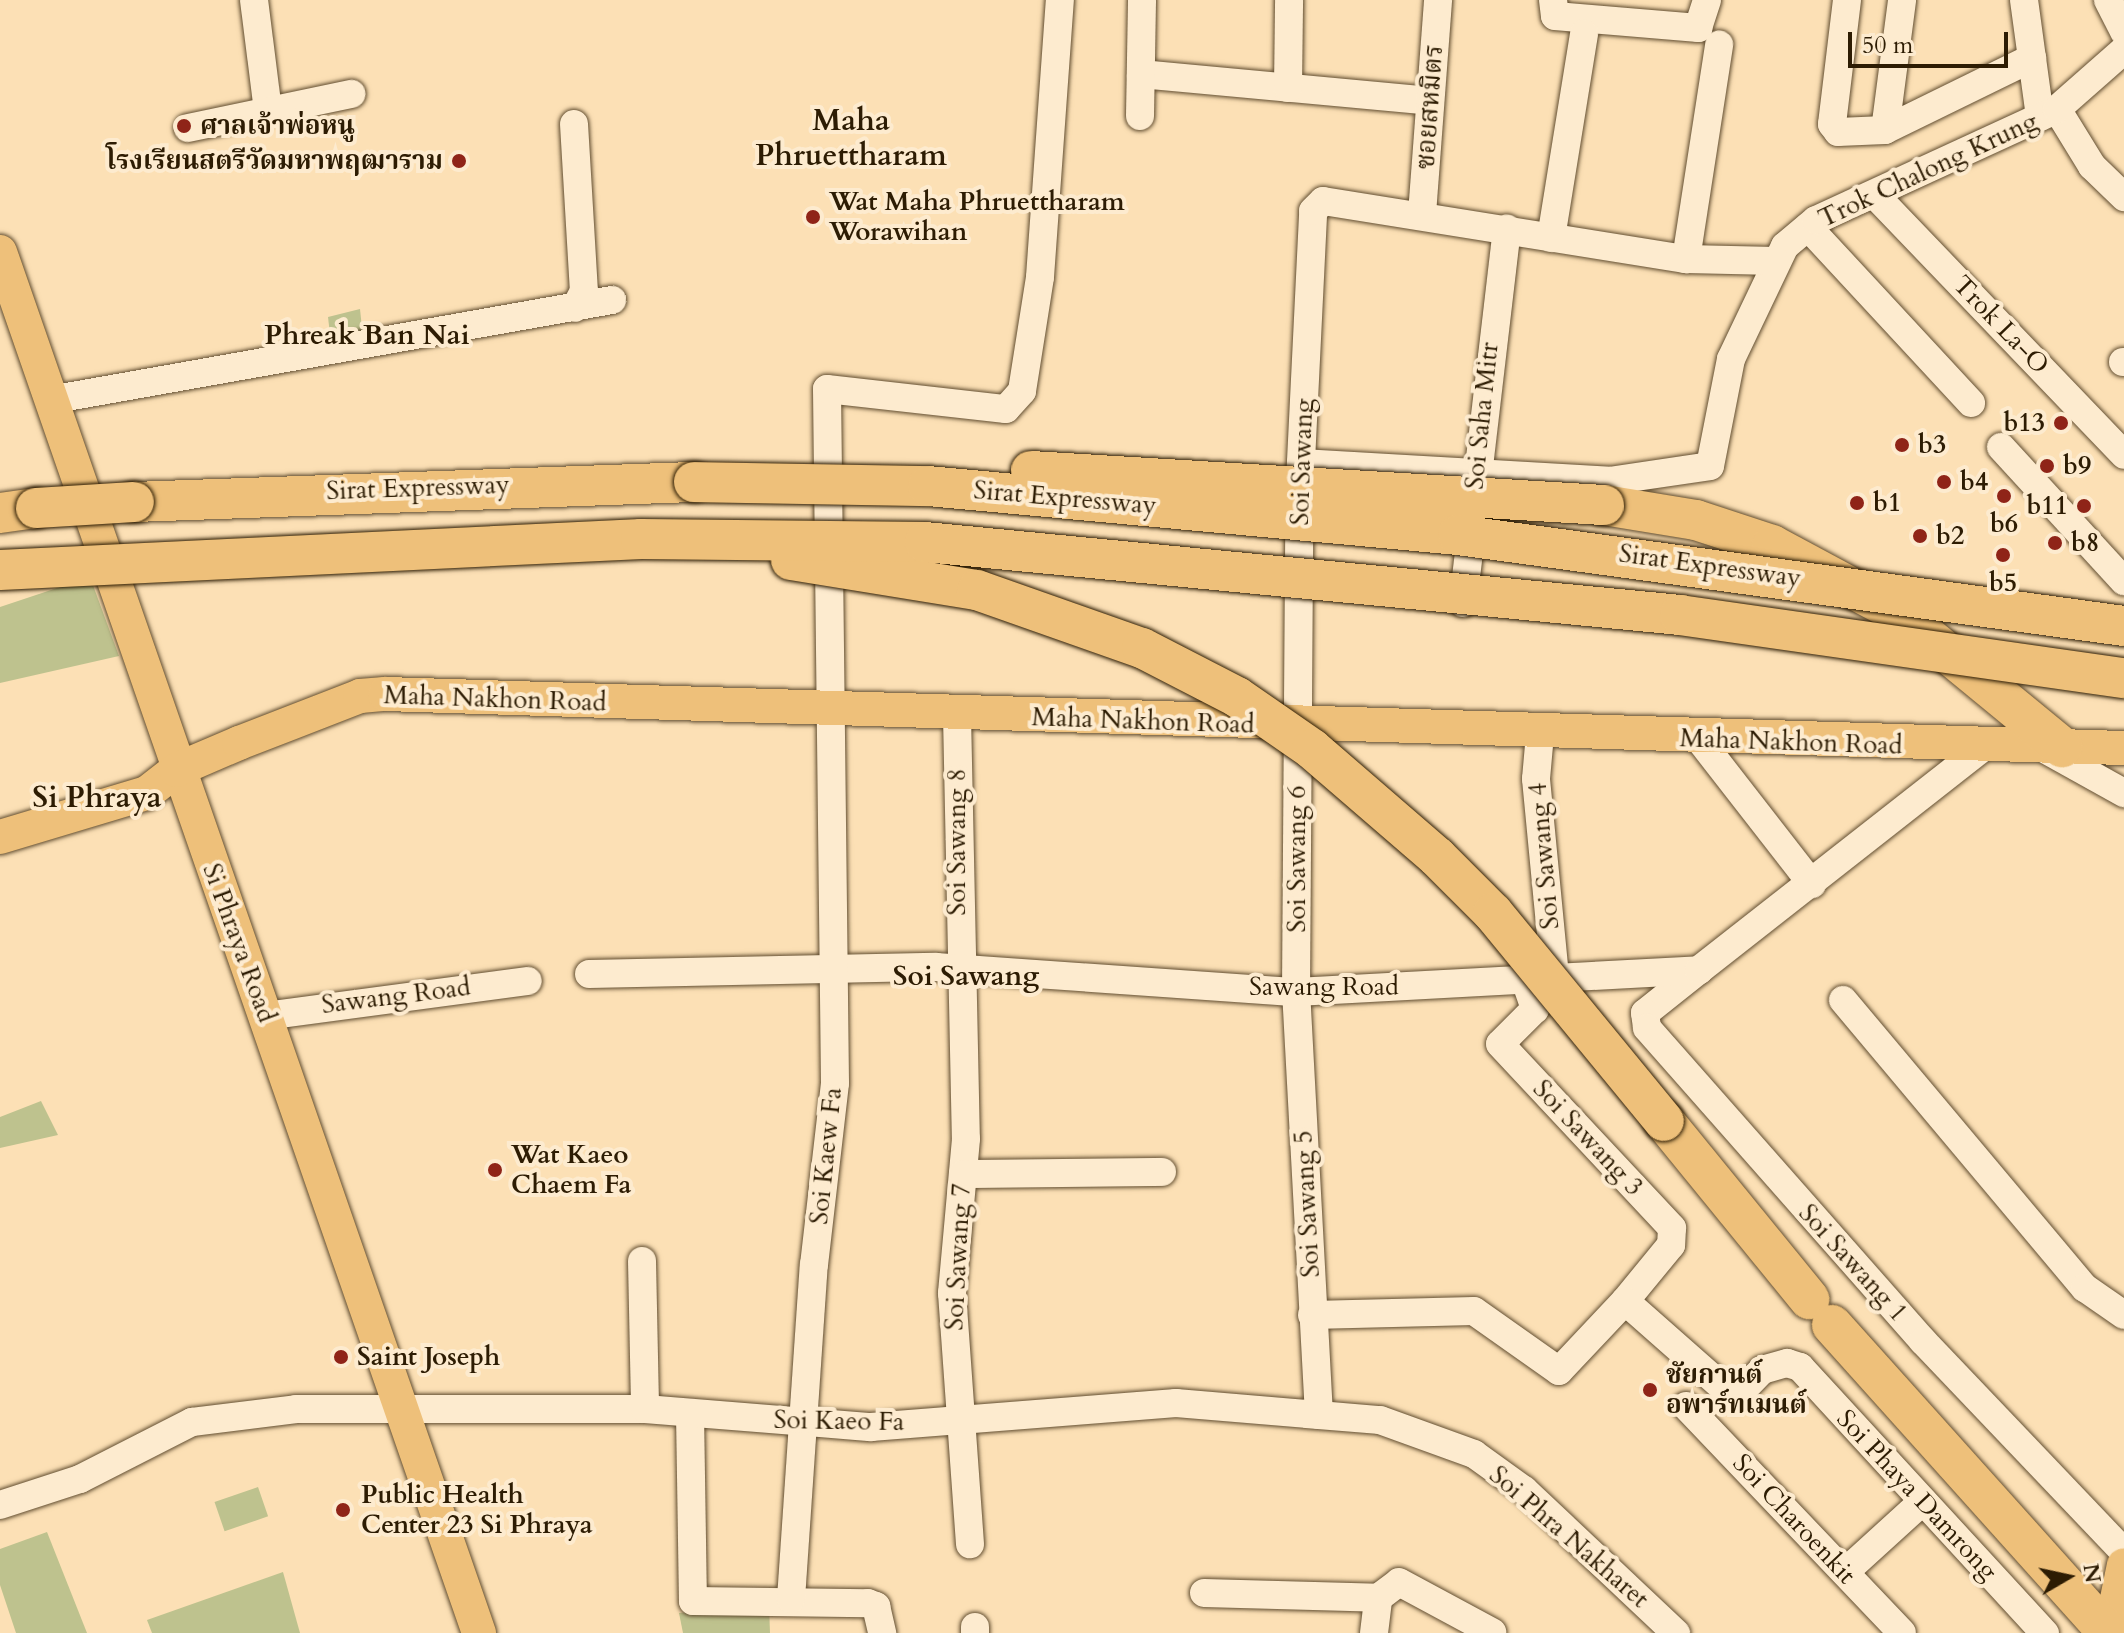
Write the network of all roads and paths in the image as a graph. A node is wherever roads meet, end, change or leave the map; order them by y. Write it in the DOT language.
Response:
graph roads {
  1 [pos="254,0"];
  2 [pos="1060,0"];
  3 [pos="1142,0"];
  4 [pos="1289,0"];
  5 [pos="1438,0"];
  6 [pos="1553,0"];
  7 [pos="1707,0"];
  8 [pos="1847,0"];
  9 [pos="1902,0"];
  10 [pos="2024,0"];
  11 [pos="2108,0"];
  12 [pos="2124,32"];
  13 [pos="1584,34"];
  14 [pos="1719,45"];
  15 [pos="2124,50"];
  16 [pos="2032,58"];
  17 [pos="1141,74"];
  18 [pos="1288,88"];
  19 [pos="351,94"];
  20 [pos="1430,101"];
  21 [pos="268,111"];
  22 [pos="2048,113"];
  23 [pos="1140,116"];
  24 [pos="574,124"];
  25 [pos="188,128"];
  26 [pos="1885,130"];
  27 [pos="1875,195"];
  28 [pos="2124,197"];
  29 [pos="1422,214"];
  30 [pos="1808,227"];
  31 [pos="1507,229"];
  32 [pos="1551,238"];
  33 [pos="0,252"];
  34 [pos="1686,259"];
  35 [pos="1776,261"];
  36 [pos="612,300"];
  37 [pos="575,308"];
  38 [pos="50,400"];
  39 [pos="1971,403"];
  40 [pos="2001,447"];
  41 [pos="2124,455"];
  42 [pos="1301,463"];
  43 [pos="1476,475"];
  44 [pos="928,486"];
  45 [pos="12,510"];
  46 [pos="641,539"];
  47 [pos="0,570"];
  48 [pos="2124,581"];
  49 [pos="1463,603"];
  50 [pos="1900,614"];
  51 [pos="2124,626"];
  52 [pos="2124,644"];
  53 [pos="2124,678"];
  54 [pos="830,711"];
  55 [pos="957,715"];
  56 [pos="1298,726"];
  57 [pos="1540,734"];
  58 [pos="1699,739"];
  59 [pos="1982,748"];
  60 [pos="2053,748"];
  61 [pos="2124,748"];
  62 [pos="176,770"];
  63 [pos="2124,793"];
  64 [pos="0,815"];
  65 [pos="0,837"];
  66 [pos="1812,884"];
  67 [pos="834,969"];
  68 [pos="957,969"];
  69 [pos="1699,970"];
  70 [pos="589,974"];
  71 [pos="1555,978"];
  72 [pos="1525,980"];
  73 [pos="528,981"];
  74 [pos="1296,992"];
  75 [pos="1843,1000"];
  76 [pos="265,1016"];
  77 [pos="1162,1172"];
  78 [pos="963,1174"];
  79 [pos="642,1261"];
  80 [pos="1625,1301"];
  81 [pos="1312,1315"];
  82 [pos="2124,1315"];
  83 [pos="1686,1406"];
  84 [pos="645,1409"];
  85 [pos="406,1412"];
  86 [pos="690,1413"];
  87 [pos="1319,1415"];
  88 [pos="960,1419"];
  89 [pos="806,1423"];
  90 [pos="1922,1502"];
  91 [pos="0,1505"];
  92 [pos="970,1544"];
  93 [pos="2124,1552"];
  94 [pos="2124,1565"];
  95 [pos="1845,1572"];
  96 [pos="1204,1593"];
  97 [pos="1378,1598"];
  98 [pos="791,1599"];
  99 [pos="1492,1632"];
  100 [pos="479,1633"];
  101 [pos="882,1633"];
  102 [pos="1374,1633"];
  103 [pos="1676,1633"];
  104 [pos="1902,1633"];
  105 [pos="2045,1633"];
  106 [pos="2109,1633"];
  1 -- 21 [label="street"];
  2 -- 54 [label="street, Soi Kaew Fa"];
  3 -- 17 [label="street"];
  4 -- 18 [label="street"];
  5 -- 20 [label="street, ซอยสหมิตร"];
  6 -- 7 [label="street"];
  8 -- 26 [label="street"];
  9 -- 26 [label="street"];
  10 -- 16 [label="street"];
  11 -- 12 [label="street"];
  13 -- 32 [label="street"];
  14 -- 34 [label="street"];
  15 -- 22 [label="street, Trok Chalong Krung"];
  16 -- 22 [label="street"];
  16 -- 26 [label="street"];
  17 -- 18 [label="street"];
  17 -- 23 [label="street"];
  18 -- 20 [label="street"];
  19 -- 21 [label="street"];
  20 -- 29 [label="street, ซอยสหมิตร"];
  21 -- 25 [label="street"];
  22 -- 27 [label="street, Trok Chalong Krung"];
  22 -- 28 [label="street"];
  24 -- 37 [label="street"];
  27 -- 30 [label="street, Trok Chalong Krung"];
  27 -- 41 [label="street, Trok La-O"];
  29 -- 31 [label="street"];
  29 -- 42 [label="street, Soi Sawang"];
  30 -- 35 [label="street, Trok Chalong Krung"];
  30 -- 39 [label="street"];
  31 -- 32 [label="street"];
  31 -- 43 [label="street, Soi Saha Mitr"];
  32 -- 34 [label="street"];
  33 -- 38 [label="main road, Si Phraya Road"];
  34 -- 35 [label="street"];
  35 -- 43 [label="street, Trok Chalong Krung"];
  36 -- 37 [label="street"];
  37 -- 38 [label="street"];
  38 -- 62 [label="main road, Si Phraya Road"];
  40 -- 48 [label="street"];
  42 -- 43 [label="street, Trok Chalong Krung"];
  42 -- 56 [label="street, Soi Sawang"];
  43 -- 49 [label="street, Soi Saha Mitr"];
  44 -- 45 [label="highway, Sirat Expressway, bridge"];
  44 -- 50 [label="highway, bridge"];
  44 -- 51 [label="highway, Sirat Expressway, bridge"];
  46 -- 47 [label="highway, Sirat Expressway, bridge"];
  46 -- 53 [label="highway, Sirat Expressway, bridge"];
  46 -- 106 [label="highway, bridge"];
  50 -- 52 [label="highway"];
  50 -- 60 [label="highway"];
  54 -- 55 [label="main road, Maha Nakhon Road"];
  54 -- 62 [label="main road, Maha Nakhon Road"];
  54 -- 67 [label="street, Soi Kaew Fa"];
  55 -- 56 [label="main road, Maha Nakhon Road"];
  55 -- 68 [label="street, Soi Sawang 8"];
  56 -- 57 [label="main road, Maha Nakhon Road"];
  56 -- 74 [label="street, Soi Sawang 6"];
  57 -- 58 [label="main road, Maha Nakhon Road"];
  57 -- 71 [label="street, Soi Sawang 4"];
  58 -- 59 [label="main road, Maha Nakhon Road"];
  58 -- 66 [label="street"];
  59 -- 60 [label="main road, Maha Nakhon Road"];
  59 -- 66 [label="street"];
  60 -- 61 [label="main road, Maha Nakhon Road"];
  60 -- 63 [label="street"];
  62 -- 64 [label="main road"];
  62 -- 65 [label="main road"];
  62 -- 76 [label="main road, Si Phraya Road"];
  66 -- 69 [label="street"];
  67 -- 68 [label="street, Sawang Road"];
  67 -- 70 [label="street, Sawang Road"];
  67 -- 89 [label="street, Soi Kaew Fa"];
  68 -- 74 [label="street, Sawang Road"];
  68 -- 78 [label="street, Soi Sawang 7"];
  69 -- 71 [label="street, Sawang Road"];
  69 -- 93 [label="street, Soi Sawang 1"];
  71 -- 72 [label="street, Sawang Road"];
  72 -- 74 [label="street, Sawang Road"];
  72 -- 80 [label="street, Soi Sawang 3"];
  73 -- 76 [label="street, Sawang Road"];
  74 -- 81 [label="street, Soi Sawang 5"];
  75 -- 82 [label="street"];
  76 -- 85 [label="main road, Si Phraya Road"];
  77 -- 78 [label="street"];
  78 -- 88 [label="street, Soi Sawang 7"];
  79 -- 84 [label="street"];
  80 -- 81 [label="street"];
  80 -- 90 [label="street, Soi Phaya Damrong"];
  81 -- 87 [label="street, Soi Sawang 5"];
  83 -- 95 [label="street, Soi Charoenkit"];
  84 -- 85 [label="street, Soi Kaeo Fa"];
  84 -- 86 [label="street, Soi Kaeo Fa"];
  85 -- 91 [label="street, Soi Kaeo Fa"];
  85 -- 100 [label="main road, Si Phraya Road"];
  86 -- 89 [label="street, Soi Kaeo Fa"];
  86 -- 98 [label="street"];
  87 -- 88 [label="street, Soi Kaeo Fa"];
  87 -- 103 [label="street, Soi Phra Nakharet"];
  88 -- 89 [label="street, Soi Kaeo Fa"];
  88 -- 92 [label="street, Soi Sawang 7"];
  89 -- 98 [label="street, Soi Kaew Fa"];
  90 -- 95 [label="street"];
  90 -- 105 [label="street, Soi Phaya Damrong"];
  94 -- 106 [label="main road"];
  95 -- 104 [label="street, Soi Charoenkit"];
  96 -- 97 [label="street"];
  97 -- 99 [label="street"];
  97 -- 102 [label="street"];
  98 -- 101 [label="street"];
}
